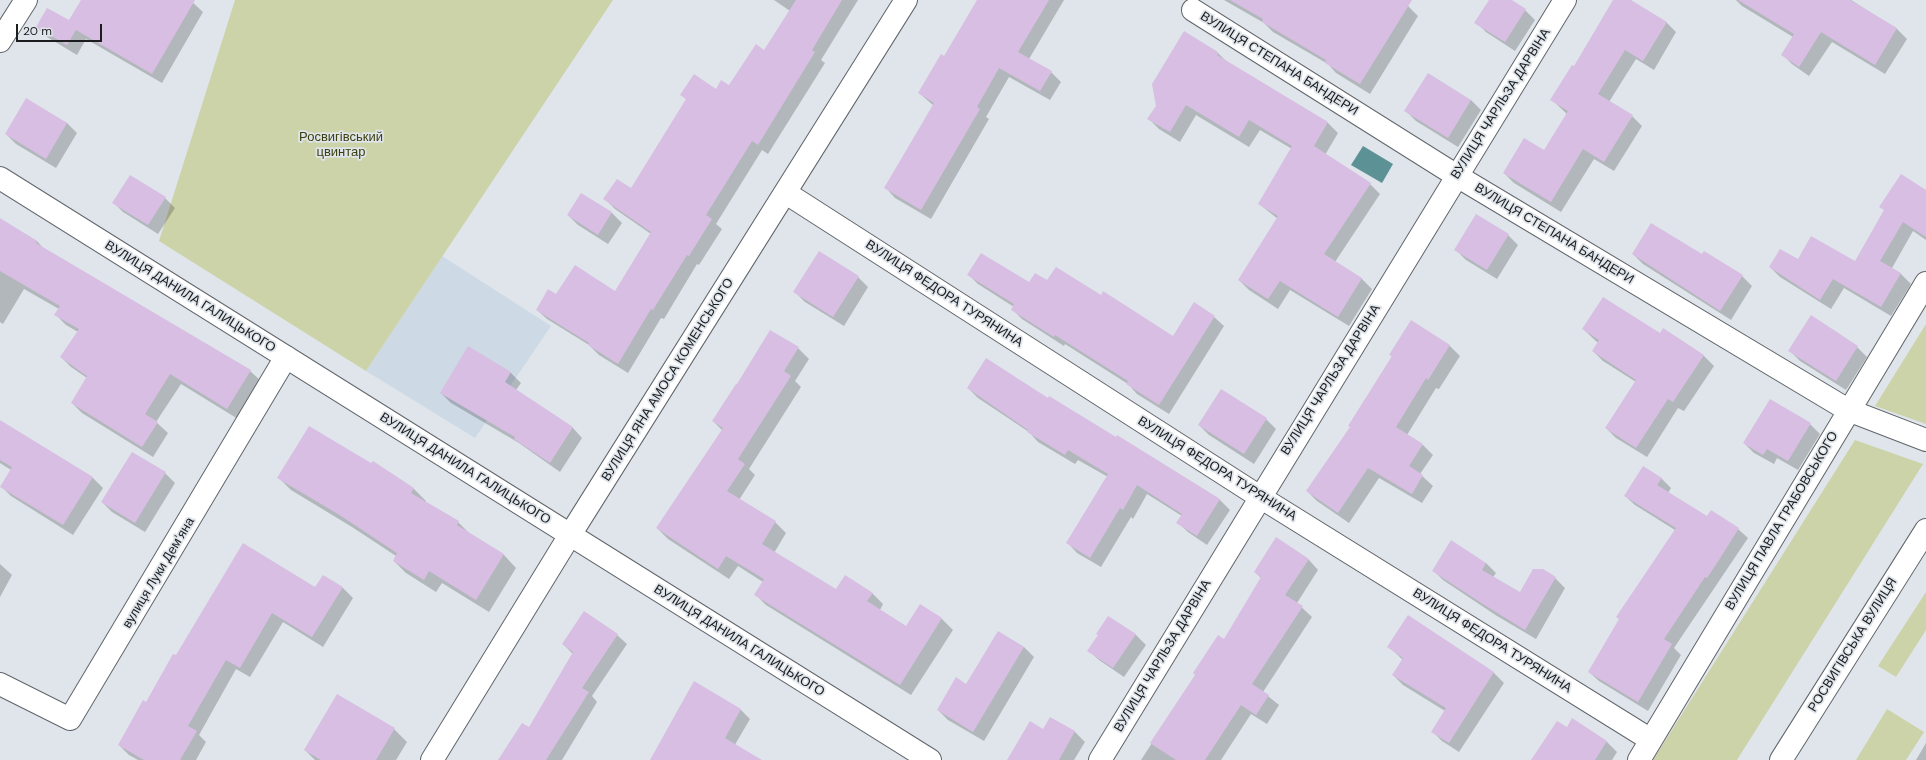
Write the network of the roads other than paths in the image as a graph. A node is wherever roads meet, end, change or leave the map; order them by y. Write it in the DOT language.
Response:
graph roads {
  1 [pos="26,0"];
  2 [pos="906,0"];
  3 [pos="1565,0"];
  4 [pos="1193,10"];
  5 [pos="0,41"];
  6 [pos="1457,176"];
  7 [pos="0,178"];
  8 [pos="786,193"];
  9 [pos="1926,284"];
  10 [pos="286,357"];
  11 [pos="1848,410"];
  12 [pos="1926,440"];
  13 [pos="1260,497"];
  14 [pos="1926,530"];
  15 [pos="570,535"];
  16 [pos="0,684"];
  17 [pos="1651,740"];
  18 [pos="432,760"];
  19 [pos="930,760"];
  20 [pos="1100,760"];
  21 [pos="1639,760"];
  22 [pos="1781,760"];
  1 -- 5 [label="street"];
  2 -- 8 [label="street, ВУЛИЦЯ ЯНА АМОСА КОМЕНСЬКОГО"];
  3 -- 6 [label="street, ВУЛИЦЯ ЧАРЛЬЗА ДАРВІНА"];
  4 -- 6 [label="street, ВУЛИЦЯ СТЕПАНА БАНДЕРИ"];
  6 -- 11 [label="street, ВУЛИЦЯ СТЕПАНА БАНДЕРИ"];
  6 -- 13 [label="street, ВУЛИЦЯ ЧАРЛЬЗА ДАРВІНА"];
  7 -- 10 [label="street, ВУЛИЦЯ ДАНИЛА ГАЛИЦЬКОГО"];
  8 -- 13 [label="street, ВУЛИЦЯ ФЕДОРА ТУРЯНИНА"];
  8 -- 15 [label="street, ВУЛИЦЯ ЯНА АМОСА КОМЕНСЬКОГО"];
  9 -- 11 [label="street, ВУЛИЦЯ ПАВЛА ГРАБОВСЬКОГО"];
  10 -- 15 [label="street, ВУЛИЦЯ ДАНИЛА ГАЛИЦЬКОГО"];
  10 -- 16 [label="street, вулиця Луки Демʼяна"];
  11 -- 12 [label="street, ВУЛИЦЯ СТЕПАНА БАНДЕРИ"];
  11 -- 17 [label="street, ВУЛИЦЯ ПАВЛА ГРАБОВСЬКОГО"];
  13 -- 17 [label="street, ВУЛИЦЯ ФЕДОРА ТУРЯНИНА"];
  13 -- 20 [label="street, ВУЛИЦЯ ЧАРЛЬЗА ДАРВІНА"];
  14 -- 22 [label="street, РОСВИГІВСЬКА ВУЛИЦЯ"];
  15 -- 18 [label="street, ВУЛИЦЯ ЯНА АМОСА КОМЕНСЬКОГО"];
  15 -- 19 [label="street, ВУЛИЦЯ ДАНИЛА ГАЛИЦЬКОГО"];
  17 -- 21 [label="street, ВУЛИЦЯ ПАВЛА ГРАБОВСЬКОГО"];
}
